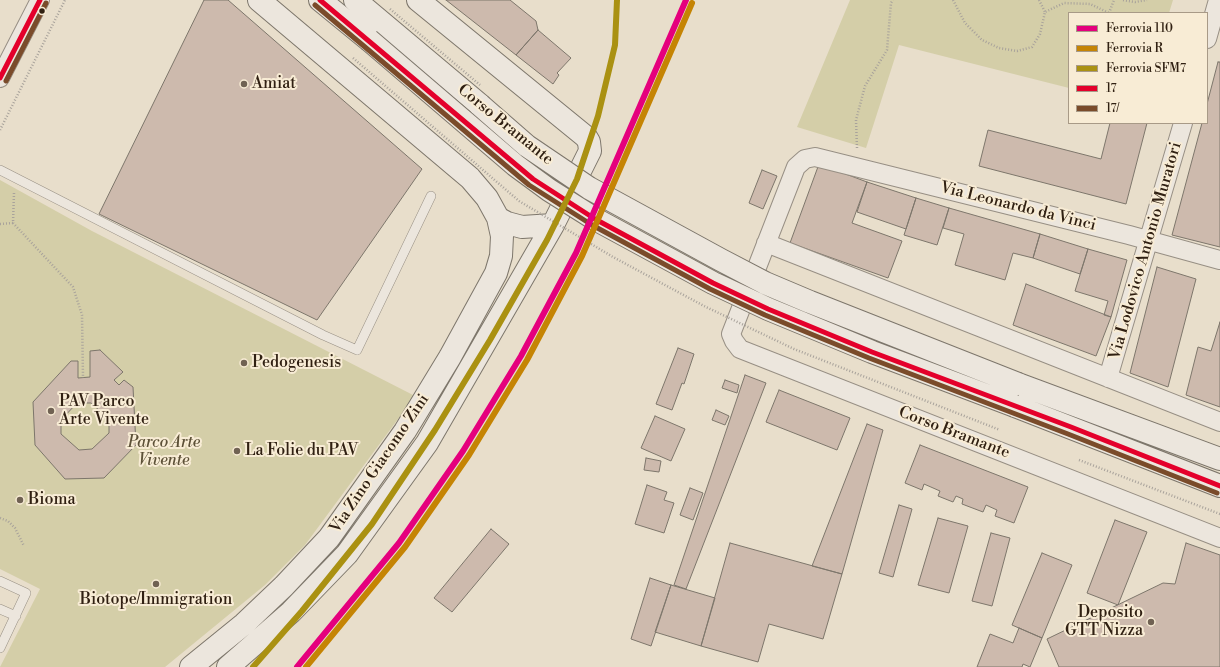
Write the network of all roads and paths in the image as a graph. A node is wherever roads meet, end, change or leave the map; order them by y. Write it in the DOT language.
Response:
graph roads {
  1 [pos="40,0"];
  2 [pos="65,0"];
  3 [pos="259,0"];
  4 [pos="320,0"];
  5 [pos="355,0"];
  6 [pos="418,0"];
  7 [pos="893,0"];
  8 [pos="953,0"];
  9 [pos="1039,0"];
  10 [pos="1114,0"];
  11 [pos="1123,0"];
  12 [pos="1147,0"];
  13 [pos="1218,0"];
  14 [pos="1045,12"];
  15 [pos="1107,12"];
  16 [pos="1109,12"];
  17 [pos="382,13"];
  18 [pos="1208,35"];
  19 [pos="1208,39"];
  20 [pos="1220,44"];
  21 [pos="0,78"];
  22 [pos="482,86"];
  23 [pos="1183,124"];
  24 [pos="0,130"];
  25 [pos="858,169"];
  26 [pos="0,170"];
  27 [pos="19,179"];
  28 [pos="431,196"];
  29 [pos="498,218"];
  30 [pos="0,224"];
  31 [pos="14,224"];
  32 [pos="553,225"];
  33 [pos="1148,240"];
  34 [pos="766,243"];
  35 [pos="1220,260"];
  36 [pos="84,378"];
  37 [pos="1108,378"];
  38 [pos="1220,422"];
  39 [pos="1000,430"];
  40 [pos="1007,433"];
  41 [pos="1073,458"];
  42 [pos="1220,459"];
  43 [pos="1220,486"];
  44 [pos="1220,514"];
  45 [pos="0,518"];
  46 [pos="1220,538"];
  47 [pos="24,546"];
  48 [pos="0,580"];
  49 [pos="0,609"];
  50 [pos="16,616"];
  51 [pos="0,648"];
  52 [pos="191,667"];
  53 [pos="228,667"];
  1 -- 21 [label="street"];
  2 -- 24 [label="path"];
  3 -- 29 [label="main road"];
  4 -- 43 [label="main road, Corso Bramante, bridge"];
  5 -- 17 [label="main road, Corso Bramante"];
  6 -- 32 [label="main road, Via Zino Giacomo Zini"];
  7 -- 25 [label="path"];
  8 -- 14 [label="path"];
  9 -- 14 [label="path"];
  10 -- 16 [label="path"];
  11 -- 12 [label="path"];
  13 -- 18 [label="street"];
  14 -- 15 [label="path"];
  17 -- 22 [label="path, bridge"];
  17 -- 42 [label="main road, Corso Bramante, bridge"];
  19 -- 20 [label="street"];
  23 -- 33 [label="street, Via Lodovico Antonio Muratori"];
  25 -- 33 [label="street, Via Leonardo da Vinci"];
  25 -- 34 [label="street, Via Leonardo da Vinci"];
  26 -- 27 [label="lane"];
  27 -- 28 [label="lane"];
  27 -- 31 [label="path"];
  29 -- 32 [label="main road"];
  29 -- 52 [label="main road, Via Zino Giacomo Zini"];
  30 -- 31 [label="path"];
  31 -- 36 [label="path"];
  32 -- 53 [label="main road, Via Zino Giacomo Zini"];
  33 -- 35 [label="street, Via Leonardo da Vinci"];
  33 -- 37 [label="street, Via Lodovico Antonio Muratori"];
  34 -- 37 [label="street"];
  34 -- 46 [label="street, Corso Bramante"];
  37 -- 38 [label="street"];
  39 -- 40 [label="path"];
  41 -- 44 [label="path"];
  45 -- 47 [label="path"];
  48 -- 50 [label="lane"];
  49 -- 50 [label="lane"];
  50 -- 51 [label="lane"];
}
